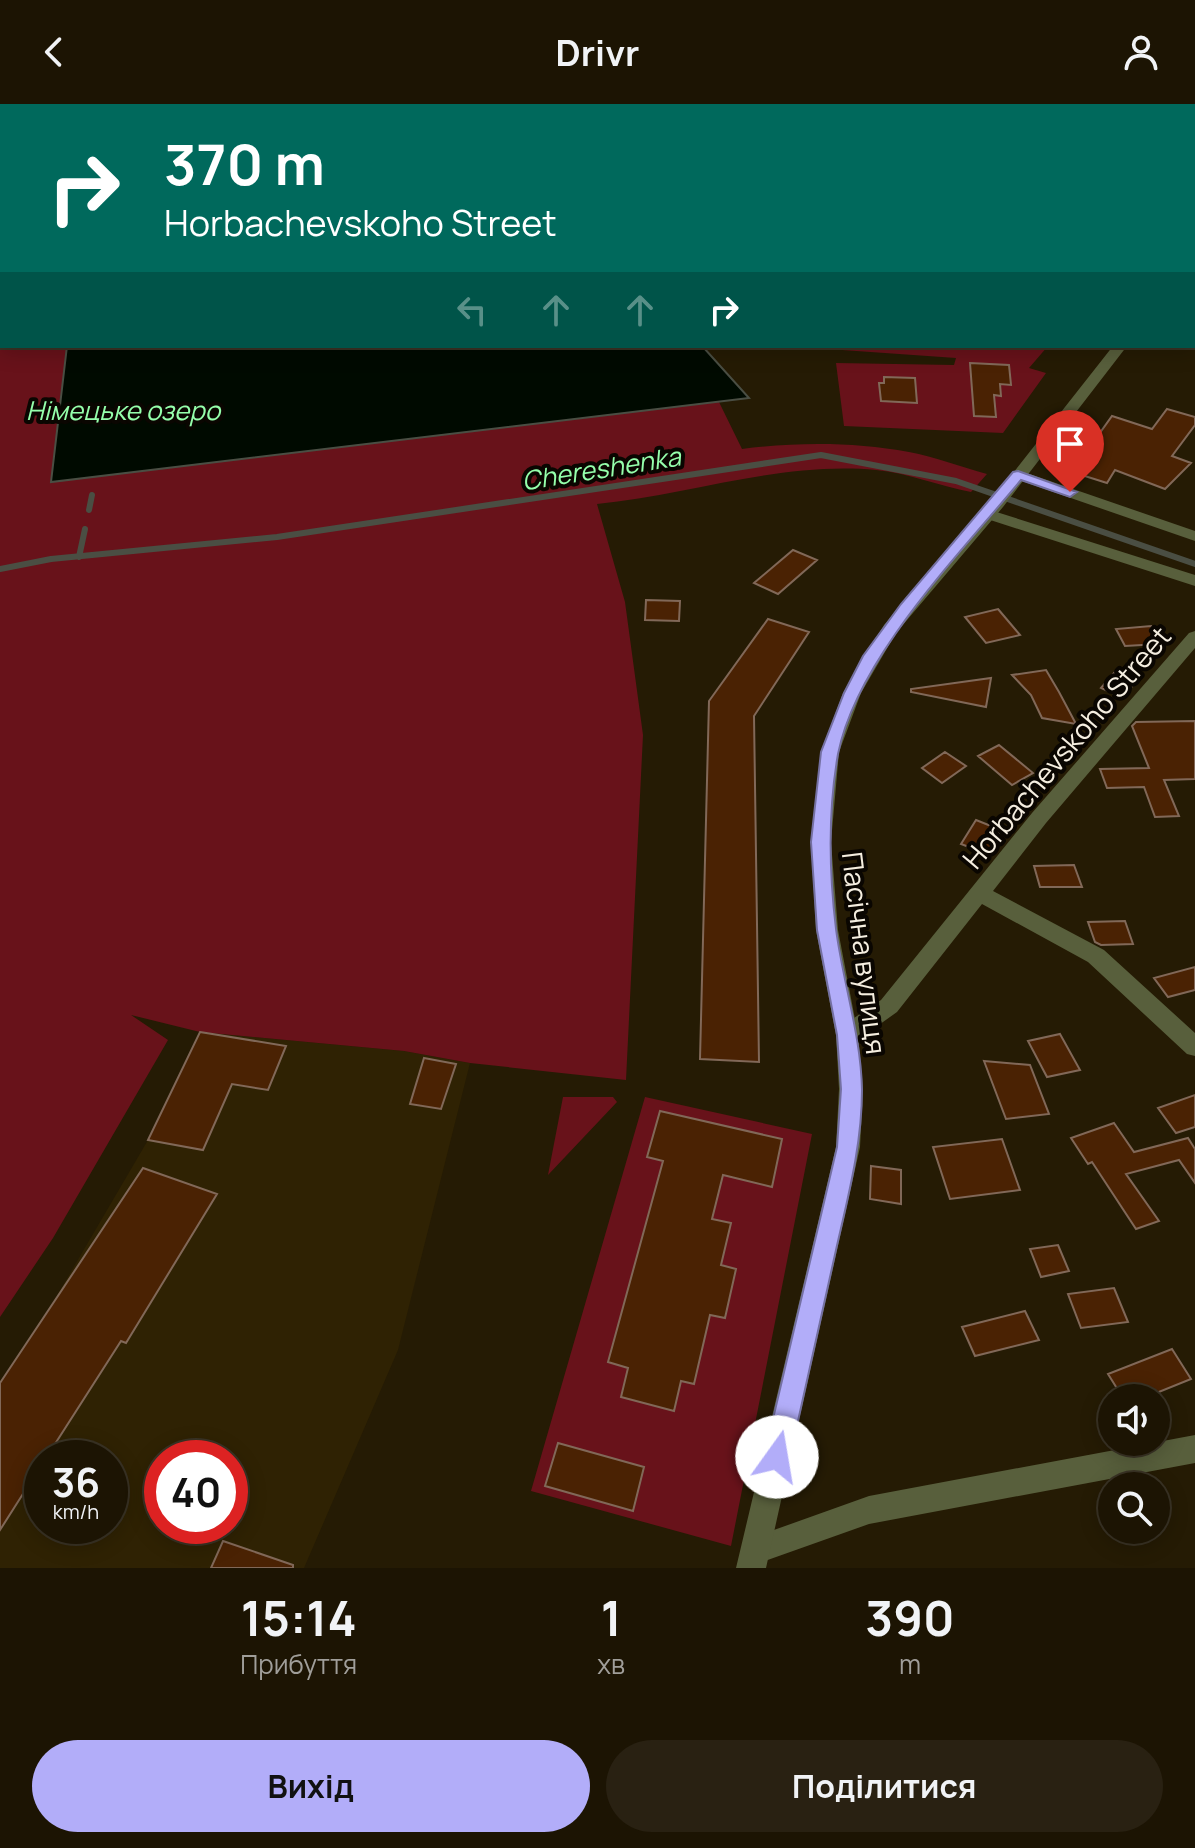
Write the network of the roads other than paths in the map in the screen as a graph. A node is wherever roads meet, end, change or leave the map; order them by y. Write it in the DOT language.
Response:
graph roads {
  1 [pos="1119,348"];
  2 [pos="1003,495"];
  3 [pos="1195,536"];
  4 [pos="1195,581"];
  5 [pos="1195,637"];
  6 [pos="979,893"];
  7 [pos="847,1035"];
  8 [pos="1195,1047"];
  9 [pos="1195,1449"];
  10 [pos="753,1559"];
  1 -- 2 [label="street, Пасічна вулиця"];
  2 -- 3 [label="street"];
  2 -- 4 [label="street"];
  2 -- 7 [label="street, Пасічна вулиця"];
  5 -- 6 [label="street, Horbachevskoho Street"];
  6 -- 7 [label="street, Horbachevskoho Street"];
  6 -- 8 [label="street, Horbachevskoho Street"];
  7 -- 10 [label="street, Пасічна вулиця"];
  9 -- 10 [label="street"];
}
